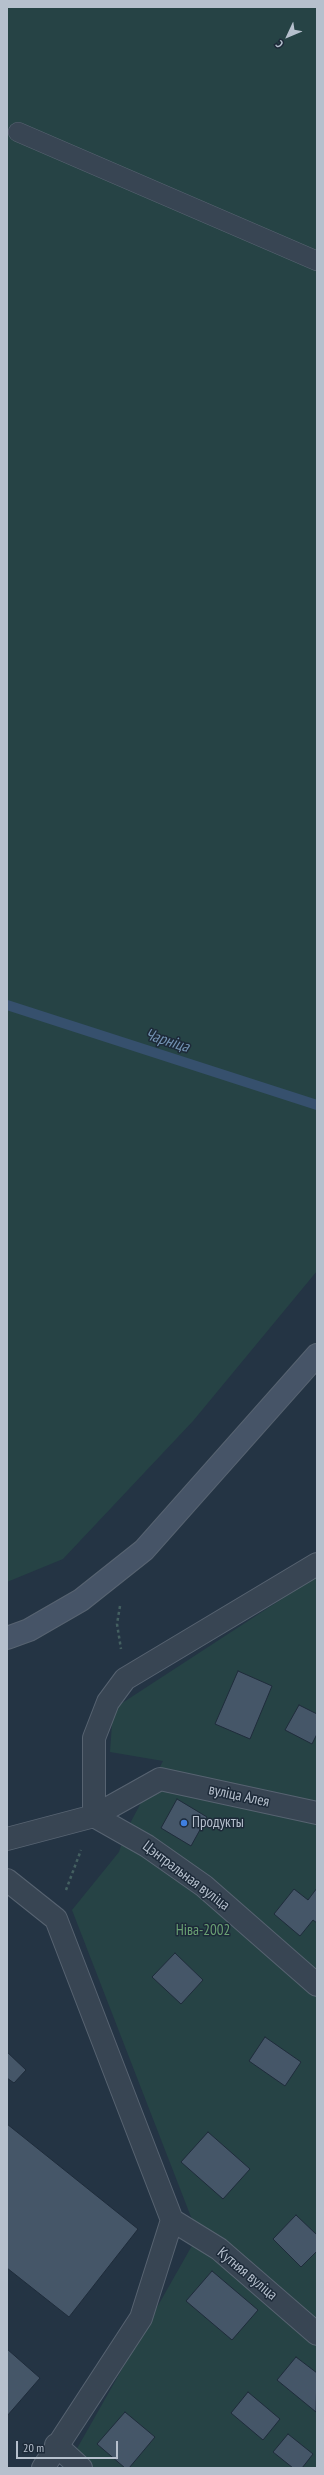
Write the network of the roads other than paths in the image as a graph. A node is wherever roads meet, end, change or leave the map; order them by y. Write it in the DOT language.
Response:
graph roads {
  1 [pos="18,132"];
  2 [pos="317,261"];
  3 [pos="317,1355"];
  4 [pos="317,1564"];
  5 [pos="7,1638"];
  6 [pos="317,1813"];
  7 [pos="94,1816"];
  8 [pos="7,1839"];
  9 [pos="7,1880"];
  10 [pos="317,1985"];
  11 [pos="172,2220"];
  12 [pos="317,2334"];
  13 [pos="56,2445"];
  14 [pos="43,2468"];
  15 [pos="81,2468"];
  1 -- 2 [label="lane"];
  3 -- 5 [label="street"];
  4 -- 7 [label="street"];
  6 -- 7 [label="street, вуліца Алея"];
  7 -- 8 [label="street"];
  7 -- 10 [label="street, Цэнтральная вуліца"];
  9 -- 11 [label="street"];
  11 -- 12 [label="street, Кутняя вуліца"];
  11 -- 13 [label="street"];
  13 -- 14 [label="street"];
  13 -- 15 [label="street"];
}
